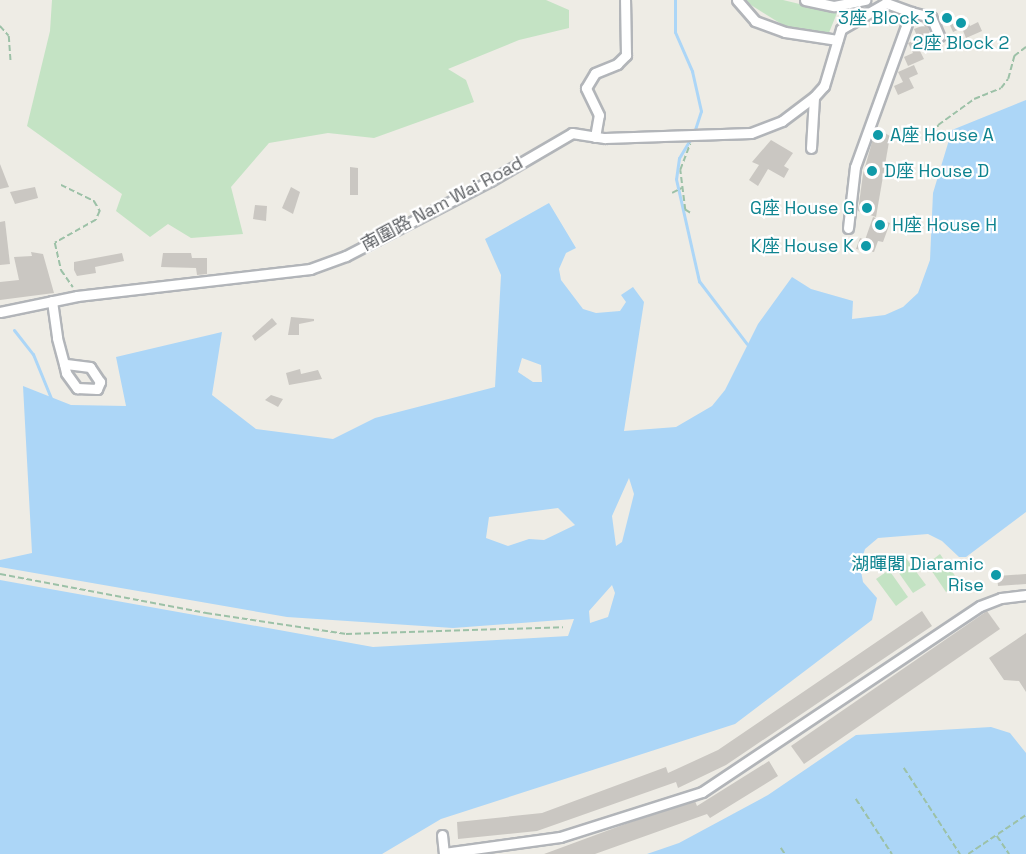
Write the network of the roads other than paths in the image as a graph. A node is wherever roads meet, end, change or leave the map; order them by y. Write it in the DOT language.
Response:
graph roads {
  1 [pos="625,0"];
  2 [pos="737,0"];
  3 [pos="805,0"];
  4 [pos="865,0"];
  5 [pos="886,2"];
  6 [pos="911,12"];
  7 [pos="939,36"];
  8 [pos="837,40"];
  9 [pos="814,97"];
  10 [pos="595,137"];
  11 [pos="811,148"];
  12 [pos="848,228"];
  13 [pos="52,301"];
  14 [pos="0,312"];
  15 [pos="64,364"];
  16 [pos="1026,595"];
  17 [pos="442,835"];
  18 [pos="444,853"];
  1 -- 10 [label="street"];
  2 -- 8 [label="street"];
  3 -- 4 [label="street"];
  5 -- 6 [label="street"];
  5 -- 8 [label="street, 南圍路 Nam Wai Road"];
  6 -- 7 [label="street"];
  6 -- 12 [label="street"];
  8 -- 9 [label="street, 南圍路 Nam Wai Road"];
  9 -- 10 [label="street, 南圍路 Nam Wai Road"];
  9 -- 11 [label="street"];
  10 -- 13 [label="street, 南圍路 Nam Wai Road"];
  13 -- 14 [label="street, 南圍路 Nam Wai Road"];
  13 -- 15 [label="street"];
  16 -- 18 [label="street"];
  17 -- 18 [label="street"];
}
